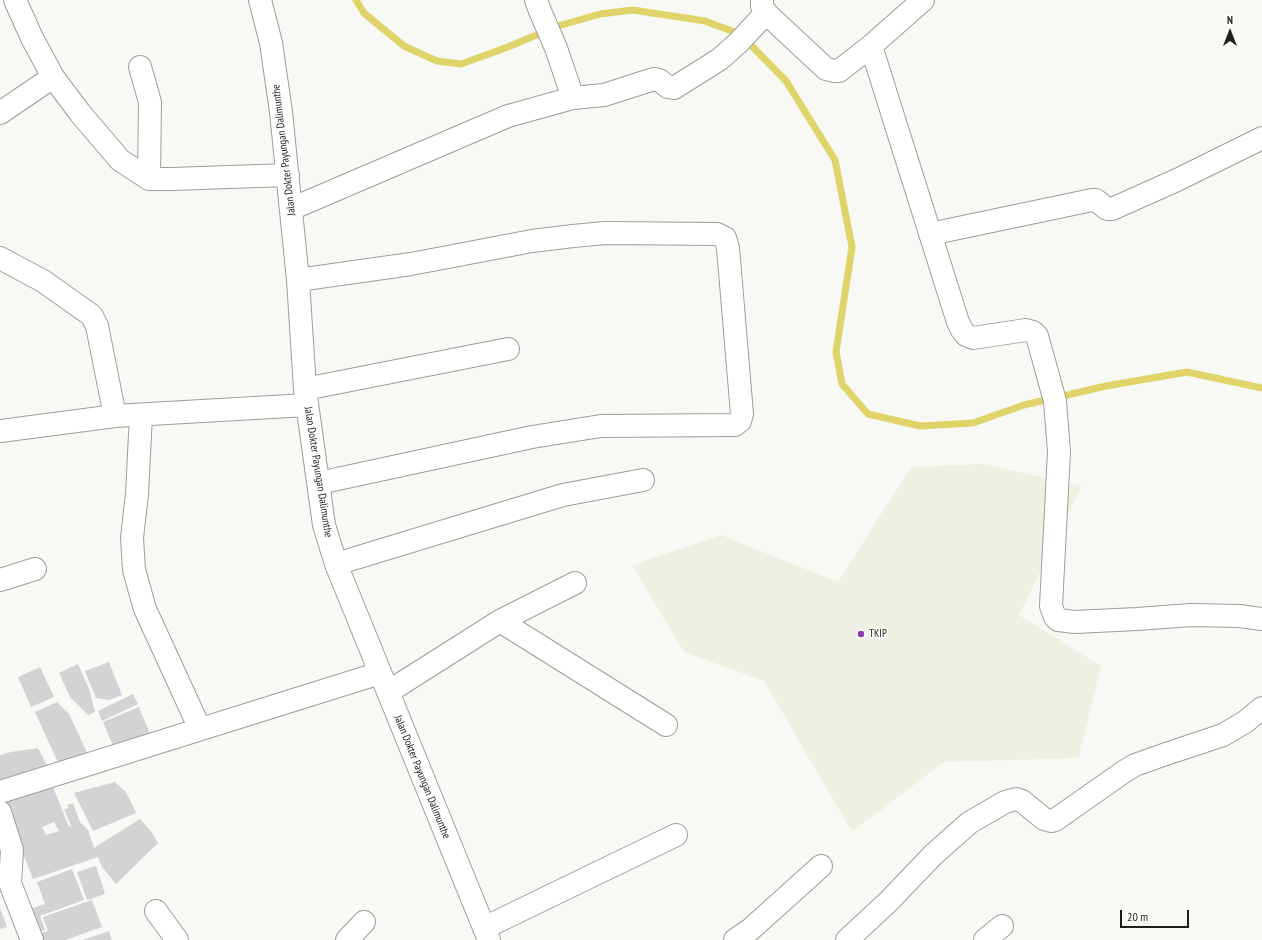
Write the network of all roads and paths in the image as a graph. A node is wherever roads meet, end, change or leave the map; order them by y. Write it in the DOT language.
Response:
graph roads {
  1 [pos="16,0"];
  2 [pos="260,0"];
  3 [pos="923,0"];
  4 [pos="538,6"];
  5 [pos="764,7"];
  6 [pos="871,46"];
  7 [pos="140,67"];
  8 [pos="53,77"];
  9 [pos="573,98"];
  10 [pos="0,113"];
  11 [pos="1262,138"];
  12 [pos="288,175"];
  13 [pos="149,179"];
  14 [pos="291,209"];
  15 [pos="930,234"];
  16 [pos="0,258"];
  17 [pos="298,280"];
  18 [pos="508,349"];
  19 [pos="306,397"];
  20 [pos="141,414"];
  21 [pos="115,416"];
  22 [pos="0,431"];
  23 [pos="643,480"];
  24 [pos="318,483"];
  25 [pos="336,564"];
  26 [pos="34,569"];
  27 [pos="0,580"];
  28 [pos="575,583"];
  29 [pos="1262,619"];
  30 [pos="500,621"];
  31 [pos="384,683"];
  32 [pos="1262,708"];
  33 [pos="666,725"];
  34 [pos="200,729"];
  35 [pos="0,792"];
  36 [pos="0,812"];
  37 [pos="676,835"];
  38 [pos="821,866"];
  39 [pos="156,911"];
  40 [pos="364,922"];
  41 [pos="1002,926"];
  42 [pos="486,934"];
  43 [pos="32,940"];
  44 [pos="177,940"];
  45 [pos="347,940"];
  46 [pos="735,940"];
  47 [pos="847,940"];
  48 [pos="985,940"];
  1 -- 8 [label="street"];
  2 -- 12 [label="street, Jalan Dokter Payungan Dalimunthe"];
  3 -- 6 [label="street"];
  4 -- 9 [label="street"];
  5 -- 6 [label="street"];
  5 -- 9 [label="street"];
  6 -- 15 [label="street"];
  7 -- 13 [label="street"];
  8 -- 10 [label="street"];
  8 -- 13 [label="street"];
  9 -- 14 [label="street"];
  11 -- 15 [label="street"];
  12 -- 13 [label="street"];
  12 -- 14 [label="street, Jalan Dokter Payungan Dalimunthe"];
  14 -- 17 [label="street, Jalan Dokter Payungan Dalimunthe"];
  15 -- 29 [label="street"];
  16 -- 21 [label="street"];
  17 -- 19 [label="street, Jalan Dokter Payungan Dalimunthe"];
  17 -- 24 [label="street"];
  18 -- 19 [label="street"];
  19 -- 20 [label="street"];
  19 -- 24 [label="street, Jalan Dokter Payungan Dalimunthe"];
  20 -- 21 [label="street"];
  20 -- 34 [label="street"];
  21 -- 22 [label="street"];
  23 -- 25 [label="street"];
  24 -- 25 [label="street, Jalan Dokter Payungan Dalimunthe"];
  25 -- 31 [label="street, Jalan Dokter Payungan Dalimunthe"];
  26 -- 27 [label="street"];
  28 -- 30 [label="street"];
  30 -- 31 [label="street"];
  30 -- 33 [label="street"];
  31 -- 34 [label="street"];
  31 -- 42 [label="street, Jalan Dokter Payungan Dalimunthe"];
  32 -- 47 [label="street"];
  34 -- 35 [label="street"];
  36 -- 43 [label="street"];
  37 -- 42 [label="street"];
  38 -- 46 [label="street"];
  39 -- 44 [label="street"];
  40 -- 45 [label="street"];
  41 -- 48 [label="street"];
}
